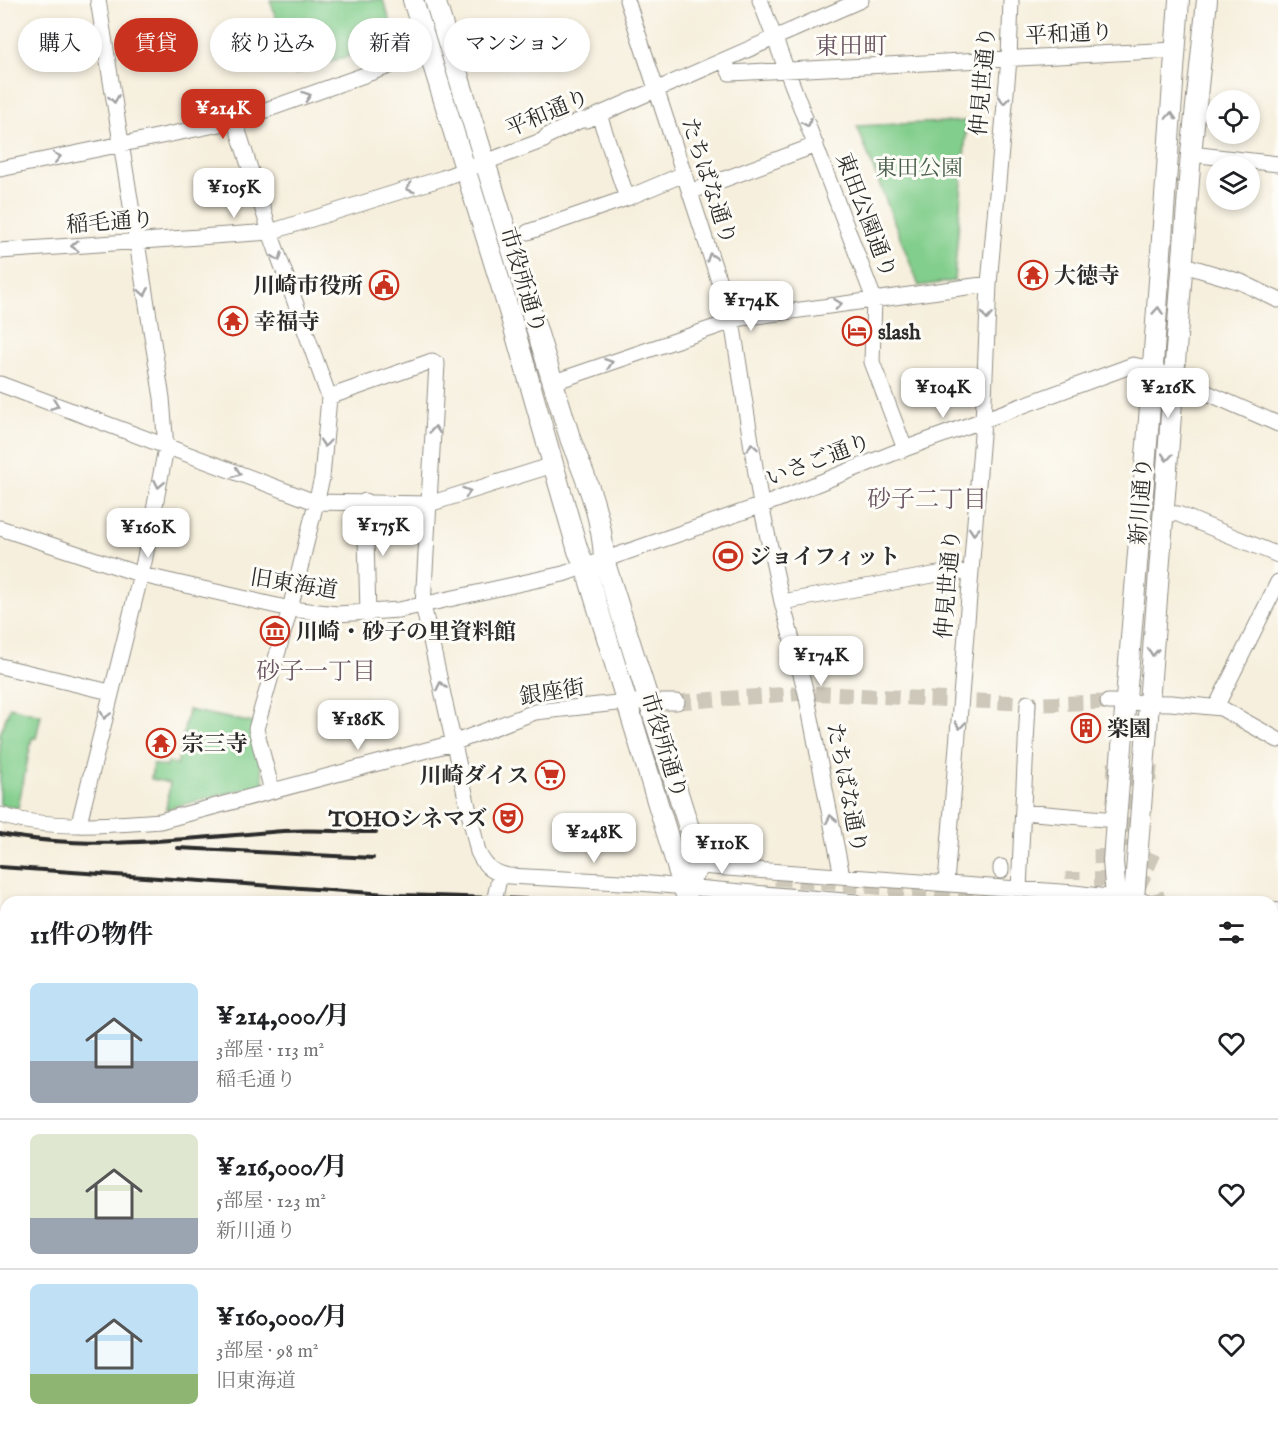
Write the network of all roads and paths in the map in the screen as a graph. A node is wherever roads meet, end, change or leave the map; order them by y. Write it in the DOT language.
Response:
graph roads {
  1 [pos="98,0"];
  2 [pos="413,0"];
  3 [pos="435,0"];
  4 [pos="627,0"];
  5 [pos="760,0"];
  6 [pos="861,0"];
  7 [pos="1011,0"];
  8 [pos="1179,0"];
  9 [pos="1207,0"];
  10 [pos="419,18"];
  11 [pos="774,38"];
  12 [pos="1175,50"];
  13 [pos="1009,59"];
  14 [pos="724,60"];
  15 [pos="432,62"];
  16 [pos="785,69"];
  17 [pos="373,72"];
  18 [pos="656,89"];
  19 [pos="598,115"];
  20 [pos="235,121"];
  21 [pos="121,143"];
  22 [pos="816,145"];
  23 [pos="1191,154"];
  24 [pos="487,161"];
  25 [pos="1278,164"];
  26 [pos="0,169"];
  27 [pos="465,169"];
  28 [pos="684,174"];
  29 [pos="690,192"];
  30 [pos="627,198"];
  31 [pos="270,232"];
  32 [pos="528,232"];
  33 [pos="136,242"];
  34 [pos="0,251"];
  35 [pos="1184,265"];
  36 [pos="989,284"];
  37 [pos="874,299"];
  38 [pos="1278,300"];
  39 [pos="732,321"];
  40 [pos="538,329"];
  41 [pos="516,335"];
  42 [pos="1143,367"];
  43 [pos="1175,378"];
  44 [pos="554,382"];
  45 [pos="0,384"];
  46 [pos="329,397"];
  47 [pos="983,423"];
  48 [pos="1278,424"];
  49 [pos="166,448"];
  50 [pos="905,449"];
  51 [pos="553,465"];
  52 [pos="365,501"];
  53 [pos="315,502"];
  54 [pos="429,504"];
  55 [pos="761,505"];
  56 [pos="1162,513"];
  57 [pos="0,528"];
  58 [pos="1278,555"];
  59 [pos="604,560"];
  60 [pos="585,566"];
  61 [pos="142,574"];
  62 [pos="970,574"];
  63 [pos="1278,582"];
  64 [pos="782,602"];
  65 [pos="423,605"];
  66 [pos="290,609"];
  67 [pos="369,614"];
  68 [pos="0,666"];
  69 [pos="110,692"];
  70 [pos="627,702"];
  71 [pos="651,702"];
  72 [pos="677,702"];
  73 [pos="1117,703"];
  74 [pos="1028,704"];
  75 [pos="1150,704"];
  76 [pos="1215,707"];
  77 [pos="1276,734"];
  78 [pos="453,743"];
  79 [pos="272,791"];
  80 [pos="1023,812"];
  81 [pos="0,814"];
  82 [pos="1116,820"];
  83 [pos="78,823"];
  84 [pos="700,866"];
  85 [pos="500,874"];
  86 [pos="842,876"];
  87 [pos="946,883"];
  88 [pos="1019,889"];
  89 [pos="686,894"];
  90 [pos="495,896"];
  91 [pos="728,896"];
  92 [pos="1090,896"];
  93 [pos="1128,896"];
  94 [pos="1130,896"];
  1 -- 21 [label="street, one-way"];
  2 -- 10 [label="main road, 市役所通り"];
  3 -- 24 [label="main road, 市役所通り"];
  4 -- 18 [label="street, たちばな通り"];
  5 -- 11 [label="street"];
  6 -- 11 [label="street, 平和通り"];
  7 -- 13 [label="street, 仲見世通り"];
  8 -- 12 [label="main road, 新川通り"];
  9 -- 23 [label="main road, 新川通り"];
  11 -- 14 [label="street, 平和通り"];
  11 -- 16 [label="street"];
  12 -- 13 [label="street, 平和通り"];
  42 -- 12 [label="main road, 新川通り, one-way"];
  13 -- 16 [label="street, 平和通り"];
  13 -- 36 [label="street, 仲見世通り, one-way"];
  14 -- 16 [label="street, 平和通り"];
  14 -- 18 [label="street, 平和通り"];
  15 -- 27 [label="main road, 市役所通り"];
  16 -- 22 [label="street, 東田公園通り, one-way"];
  20 -- 17 [label="street, one-way"];
  18 -- 19 [label="street, 平和通り"];
  18 -- 28 [label="street, たちばな通り"];
  19 -- 24 [label="street, 平和通り"];
  19 -- 30 [label="street"];
  20 -- 21 [label="street"];
  20 -- 31 [label="street"];
  26 -- 21 [label="street, one-way"];
  21 -- 33 [label="street"];
  22 -- 29 [label="street"];
  22 -- 37 [label="street, 東田公園通り"];
  23 -- 25 [label="street"];
  23 -- 35 [label="main road, 新川通り"];
  24 -- 27 [label="street, 平和通り"];
  24 -- 40 [label="main road, 市役所通り"];
  27 -- 31 [label="street, 稲毛通り, one-way"];
  27 -- 41 [label="main road, 市役所通り"];
  28 -- 29 [label="street, たちばな通り"];
  28 -- 30 [label="street"];
  39 -- 29 [label="street, たちばな通り, one-way"];
  30 -- 32 [label="street"];
  31 -- 33 [label="street, 稲毛通り"];
  31 -- 46 [label="street, one-way"];
  33 -- 34 [label="street, 稲毛通り, one-way"];
  33 -- 49 [label="street, one-way"];
  35 -- 38 [label="street"];
  35 -- 43 [label="main road, 新川通り"];
  36 -- 37 [label="street"];
  36 -- 47 [label="street, 仲見世通り, one-way"];
  39 -- 37 [label="street, one-way"];
  37 -- 50 [label="street, 東田公園通り"];
  44 -- 39 [label="street, one-way"];
  55 -- 39 [label="street, たちばな通り, one-way"];
  40 -- 41 [label="street"];
  40 -- 44 [label="main road, 市役所通り"];
  41 -- 51 [label="main road, 市役所通り"];
  42 -- 43 [label="street"];
  42 -- 47 [label="street, いさご通り"];
  42 -- 73 [label="main road, 新川通り"];
  43 -- 48 [label="street"];
  43 -- 56 [label="main road, 新川通り, one-way"];
  44 -- 59 [label="main road, 市役所通り"];
  45 -- 49 [label="street, one-way"];
  46 -- 53 [label="street, one-way"];
  54 -- 46 [label="street, one-way"];
  47 -- 50 [label="street, いさご通り"];
  47 -- 62 [label="street, 仲見世通り, one-way"];
  49 -- 53 [label="street, one-way"];
  49 -- 61 [label="street, one-way"];
  50 -- 55 [label="street, いさご通り"];
  54 -- 51 [label="street, one-way"];
  51 -- 60 [label="main road, 市役所通り"];
  52 -- 53 [label="street"];
  52 -- 54 [label="street"];
  52 -- 67 [label="street"];
  53 -- 66 [label="street"];
  54 -- 65 [label="street"];
  55 -- 59 [label="street, いさご通り"];
  55 -- 64 [label="street, たちばな通り"];
  56 -- 58 [label="street"];
  56 -- 75 [label="main road, 新川通り, one-way"];
  57 -- 61 [label="street, 旧東海道"];
  59 -- 60 [label="street, いさご通り"];
  59 -- 71 [label="main road, 市役所通り"];
  60 -- 65 [label="street, 旧東海道"];
  60 -- 70 [label="main road, 市役所通り"];
  61 -- 66 [label="street, 旧東海道"];
  61 -- 69 [label="street"];
  62 -- 64 [label="street"];
  62 -- 87 [label="street, 仲見世通り, one-way"];
  63 -- 76 [label="street"];
  86 -- 64 [label="street, たちばな通り, one-way"];
  65 -- 67 [label="street, 旧東海道"];
  78 -- 65 [label="street, one-way"];
  66 -- 67 [label="street, 旧東海道"];
  66 -- 79 [label="street"];
  68 -- 69 [label="street"];
  69 -- 83 [label="street, one-way"];
  70 -- 71 [label="street, 銀座街"];
  70 -- 78 [label="street, 銀座街"];
  70 -- 89 [label="main road, 市役所通り"];
  71 -- 72 [label="street, 銀座街"];
  71 -- 84 [label="main road, 市役所通り"];
  73 -- 75 [label="street"];
  73 -- 82 [label="main road, 新川通り"];
  74 -- 80 [label="street"];
  75 -- 76 [label="street"];
  75 -- 94 [label="main road, 新川通り"];
  76 -- 77 [label="street"];
  78 -- 79 [label="street, 銀座街"];
  78 -- 85 [label="street"];
  79 -- 83 [label="street, 銀座街"];
  80 -- 82 [label="street"];
  80 -- 88 [label="street"];
  81 -- 83 [label="street, 銀座街"];
  82 -- 93 [label="main road, 新川通り"];
  84 -- 86 [label="street"];
  84 -- 89 [label="main road"];
  85 -- 89 [label="street"];
  85 -- 90 [label="street"];
  86 -- 87 [label="street"];
  87 -- 88 [label="street"];
  88 -- 92 [label="street"];
  89 -- 91 [label="street"];
}
